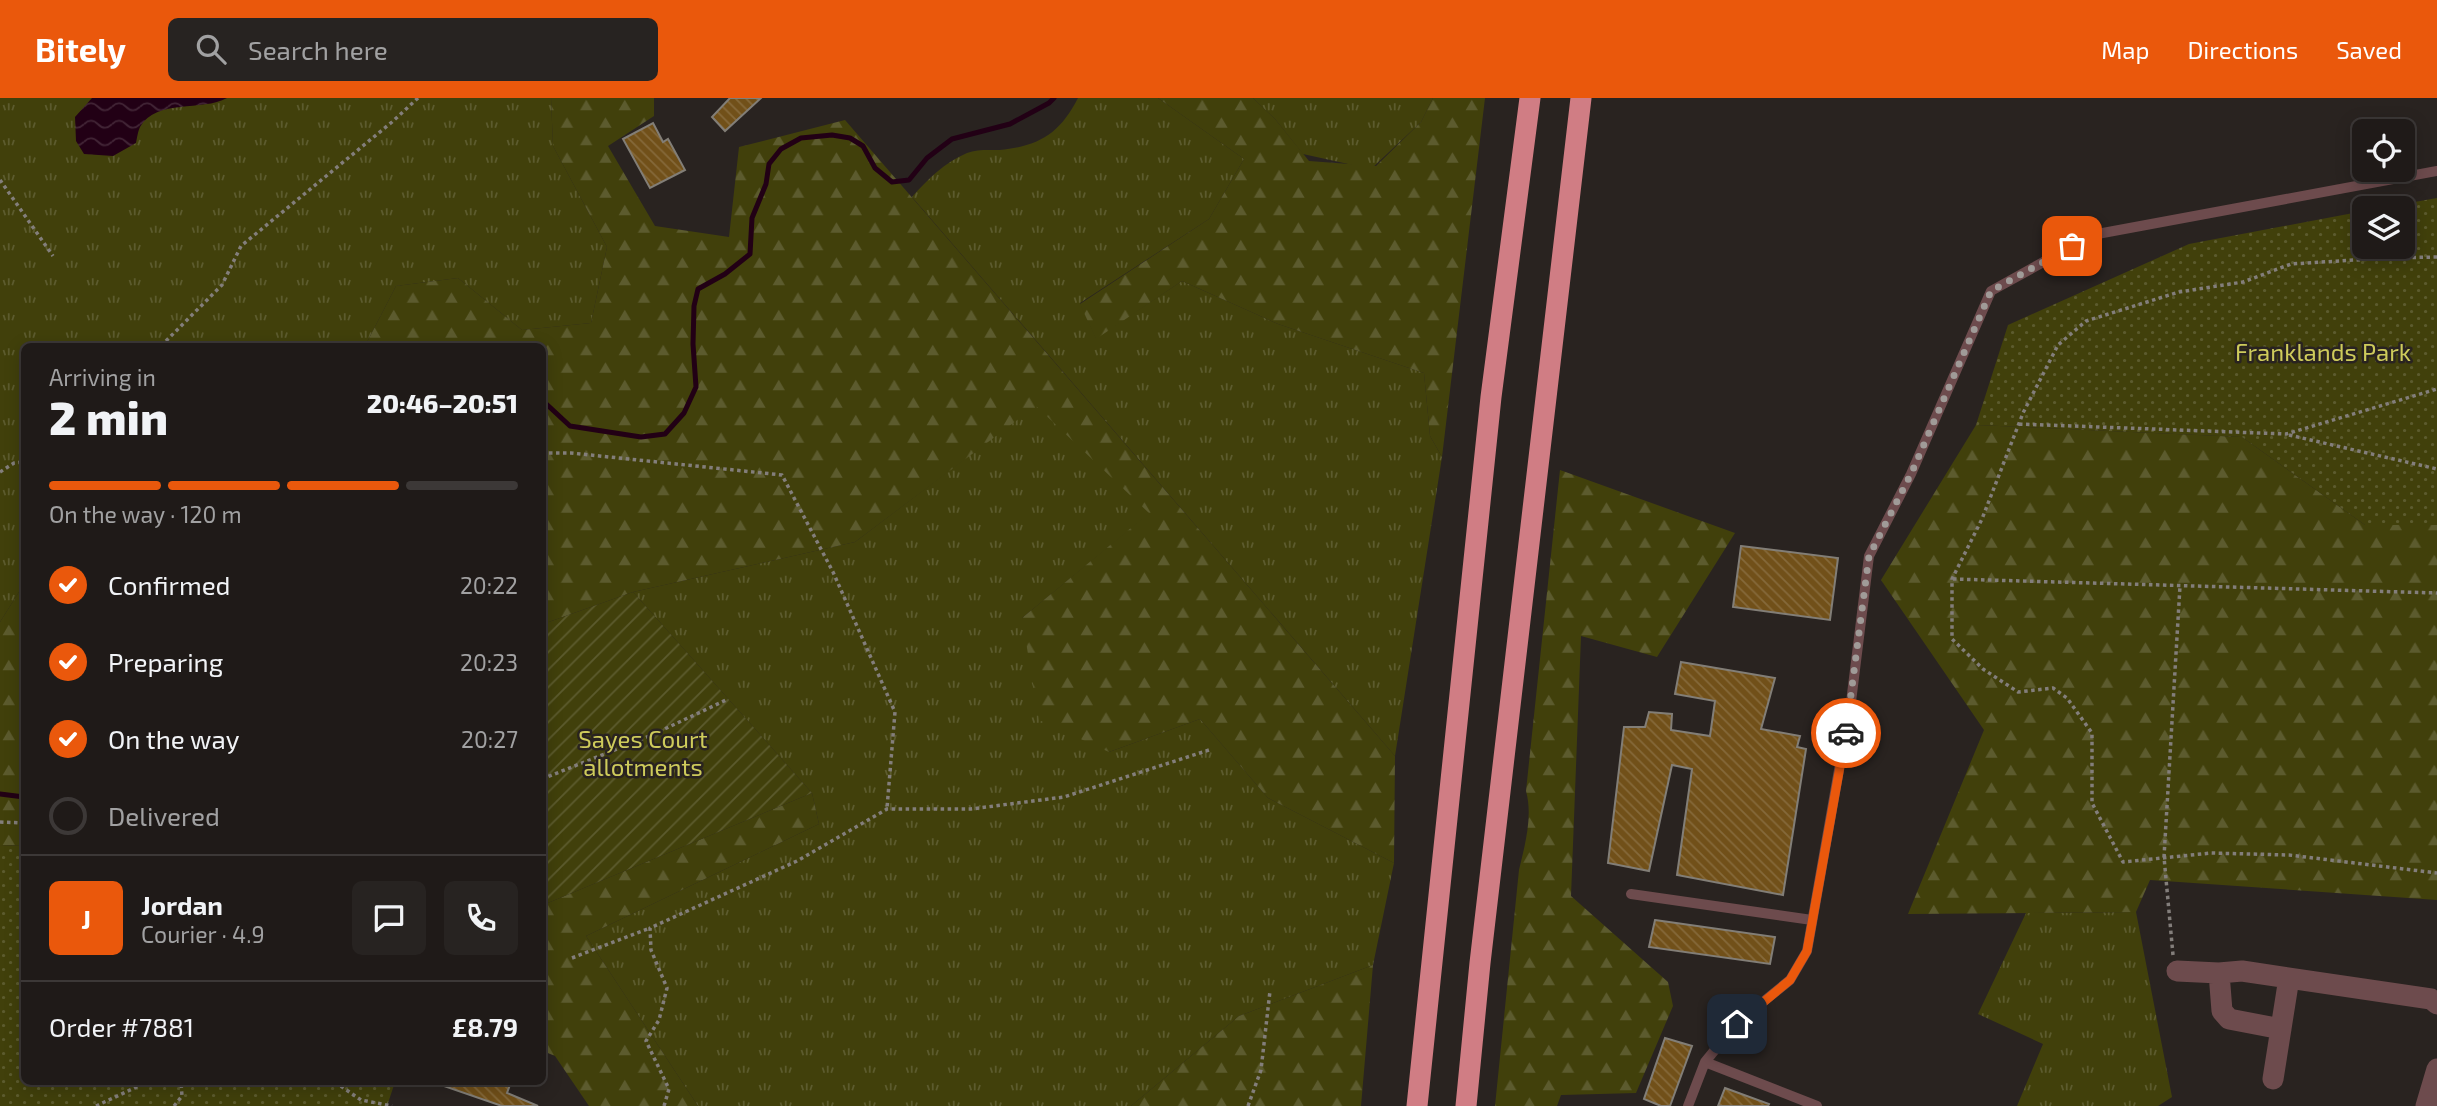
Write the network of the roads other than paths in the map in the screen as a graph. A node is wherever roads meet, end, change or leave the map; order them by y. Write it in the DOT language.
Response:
graph roads {
  1 [pos="1530,98"];
  2 [pos="1581,98"];
  3 [pos="2437,171"];
  4 [pos="1631,894"];
  5 [pos="1812,920"];
  6 [pos="2177,971"];
  7 [pos="2220,973"];
  8 [pos="2289,978"];
  9 [pos="2437,1004"];
  10 [pos="2281,1029"];
  11 [pos="1705,1062"];
  12 [pos="2437,1069"];
  13 [pos="2273,1079"];
  14 [pos="1417,1106"];
  15 [pos="1465,1106"];
  16 [pos="1688,1106"];
  17 [pos="1817,1106"];
  18 [pos="2426,1106"];
  1 -- 14 [label="highway"];
  2 -- 15 [label="highway"];
  3 -- 5 [label="lane"];
  4 -- 5 [label="lane"];
  5 -- 11 [label="lane"];
  6 -- 7 [label="street"];
  7 -- 8 [label="street"];
  7 -- 10 [label="street"];
  8 -- 9 [label="street"];
  8 -- 10 [label="street"];
  10 -- 13 [label="street"];
  11 -- 16 [label="lane"];
  11 -- 17 [label="lane"];
  12 -- 18 [label="street"];
}
